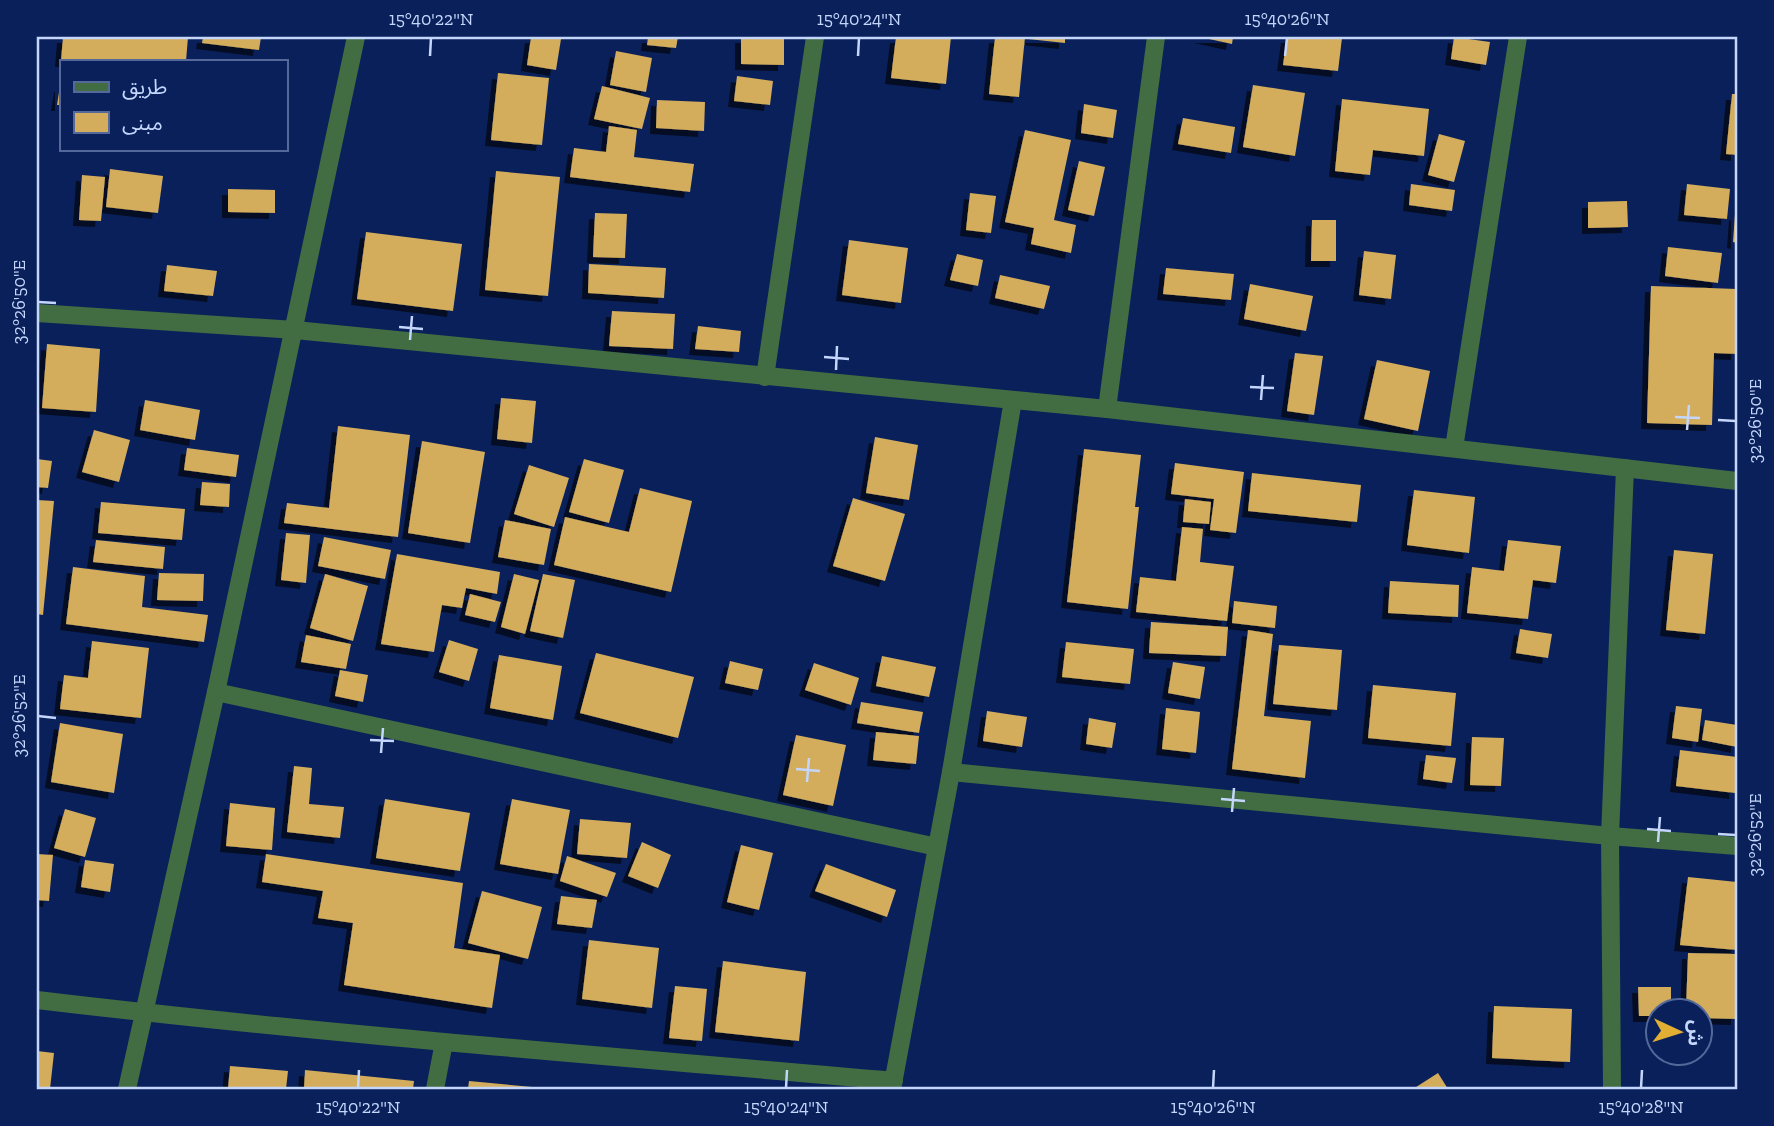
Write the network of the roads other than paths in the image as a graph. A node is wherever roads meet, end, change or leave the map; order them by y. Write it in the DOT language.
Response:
graph roads {
  1 [pos="356,37"];
  2 [pos="815,37"];
  3 [pos="1156,37"];
  4 [pos="1517,37"];
  5 [pos="37,313"];
  6 [pos="295,330"];
  7 [pos="765,377"];
  8 [pos="1013,400"];
  9 [pos="1107,409"];
  10 [pos="1454,448"];
  11 [pos="1625,468"];
  12 [pos="1737,481"];
  13 [pos="216,692"];
  14 [pos="950,772"];
  15 [pos="1610,836"];
  16 [pos="1737,846"];
  17 [pos="937,847"];
  18 [pos="37,1000"];
  19 [pos="144,1013"];
  20 [pos="444,1042"];
  21 [pos="893,1085"];
  22 [pos="127,1089"];
  23 [pos="435,1089"];
  24 [pos="1612,1089"];
  1 -- 6 [label="street"];
  2 -- 7 [label="street"];
  3 -- 9 [label="street"];
  4 -- 10 [label="street"];
  5 -- 6 [label="street"];
  6 -- 7 [label="street"];
  6 -- 13 [label="street"];
  7 -- 8 [label="street"];
  8 -- 9 [label="street"];
  8 -- 14 [label="street"];
  9 -- 10 [label="street"];
  10 -- 11 [label="street"];
  11 -- 12 [label="street"];
  11 -- 15 [label="street"];
  13 -- 17 [label="street"];
  13 -- 19 [label="street"];
  14 -- 15 [label="street"];
  14 -- 17 [label="street"];
  15 -- 16 [label="street"];
  15 -- 24 [label="street"];
  17 -- 21 [label="street"];
  18 -- 19 [label="street"];
  19 -- 20 [label="street"];
  19 -- 22 [label="street"];
  20 -- 21 [label="street"];
  20 -- 23 [label="street"];
}
